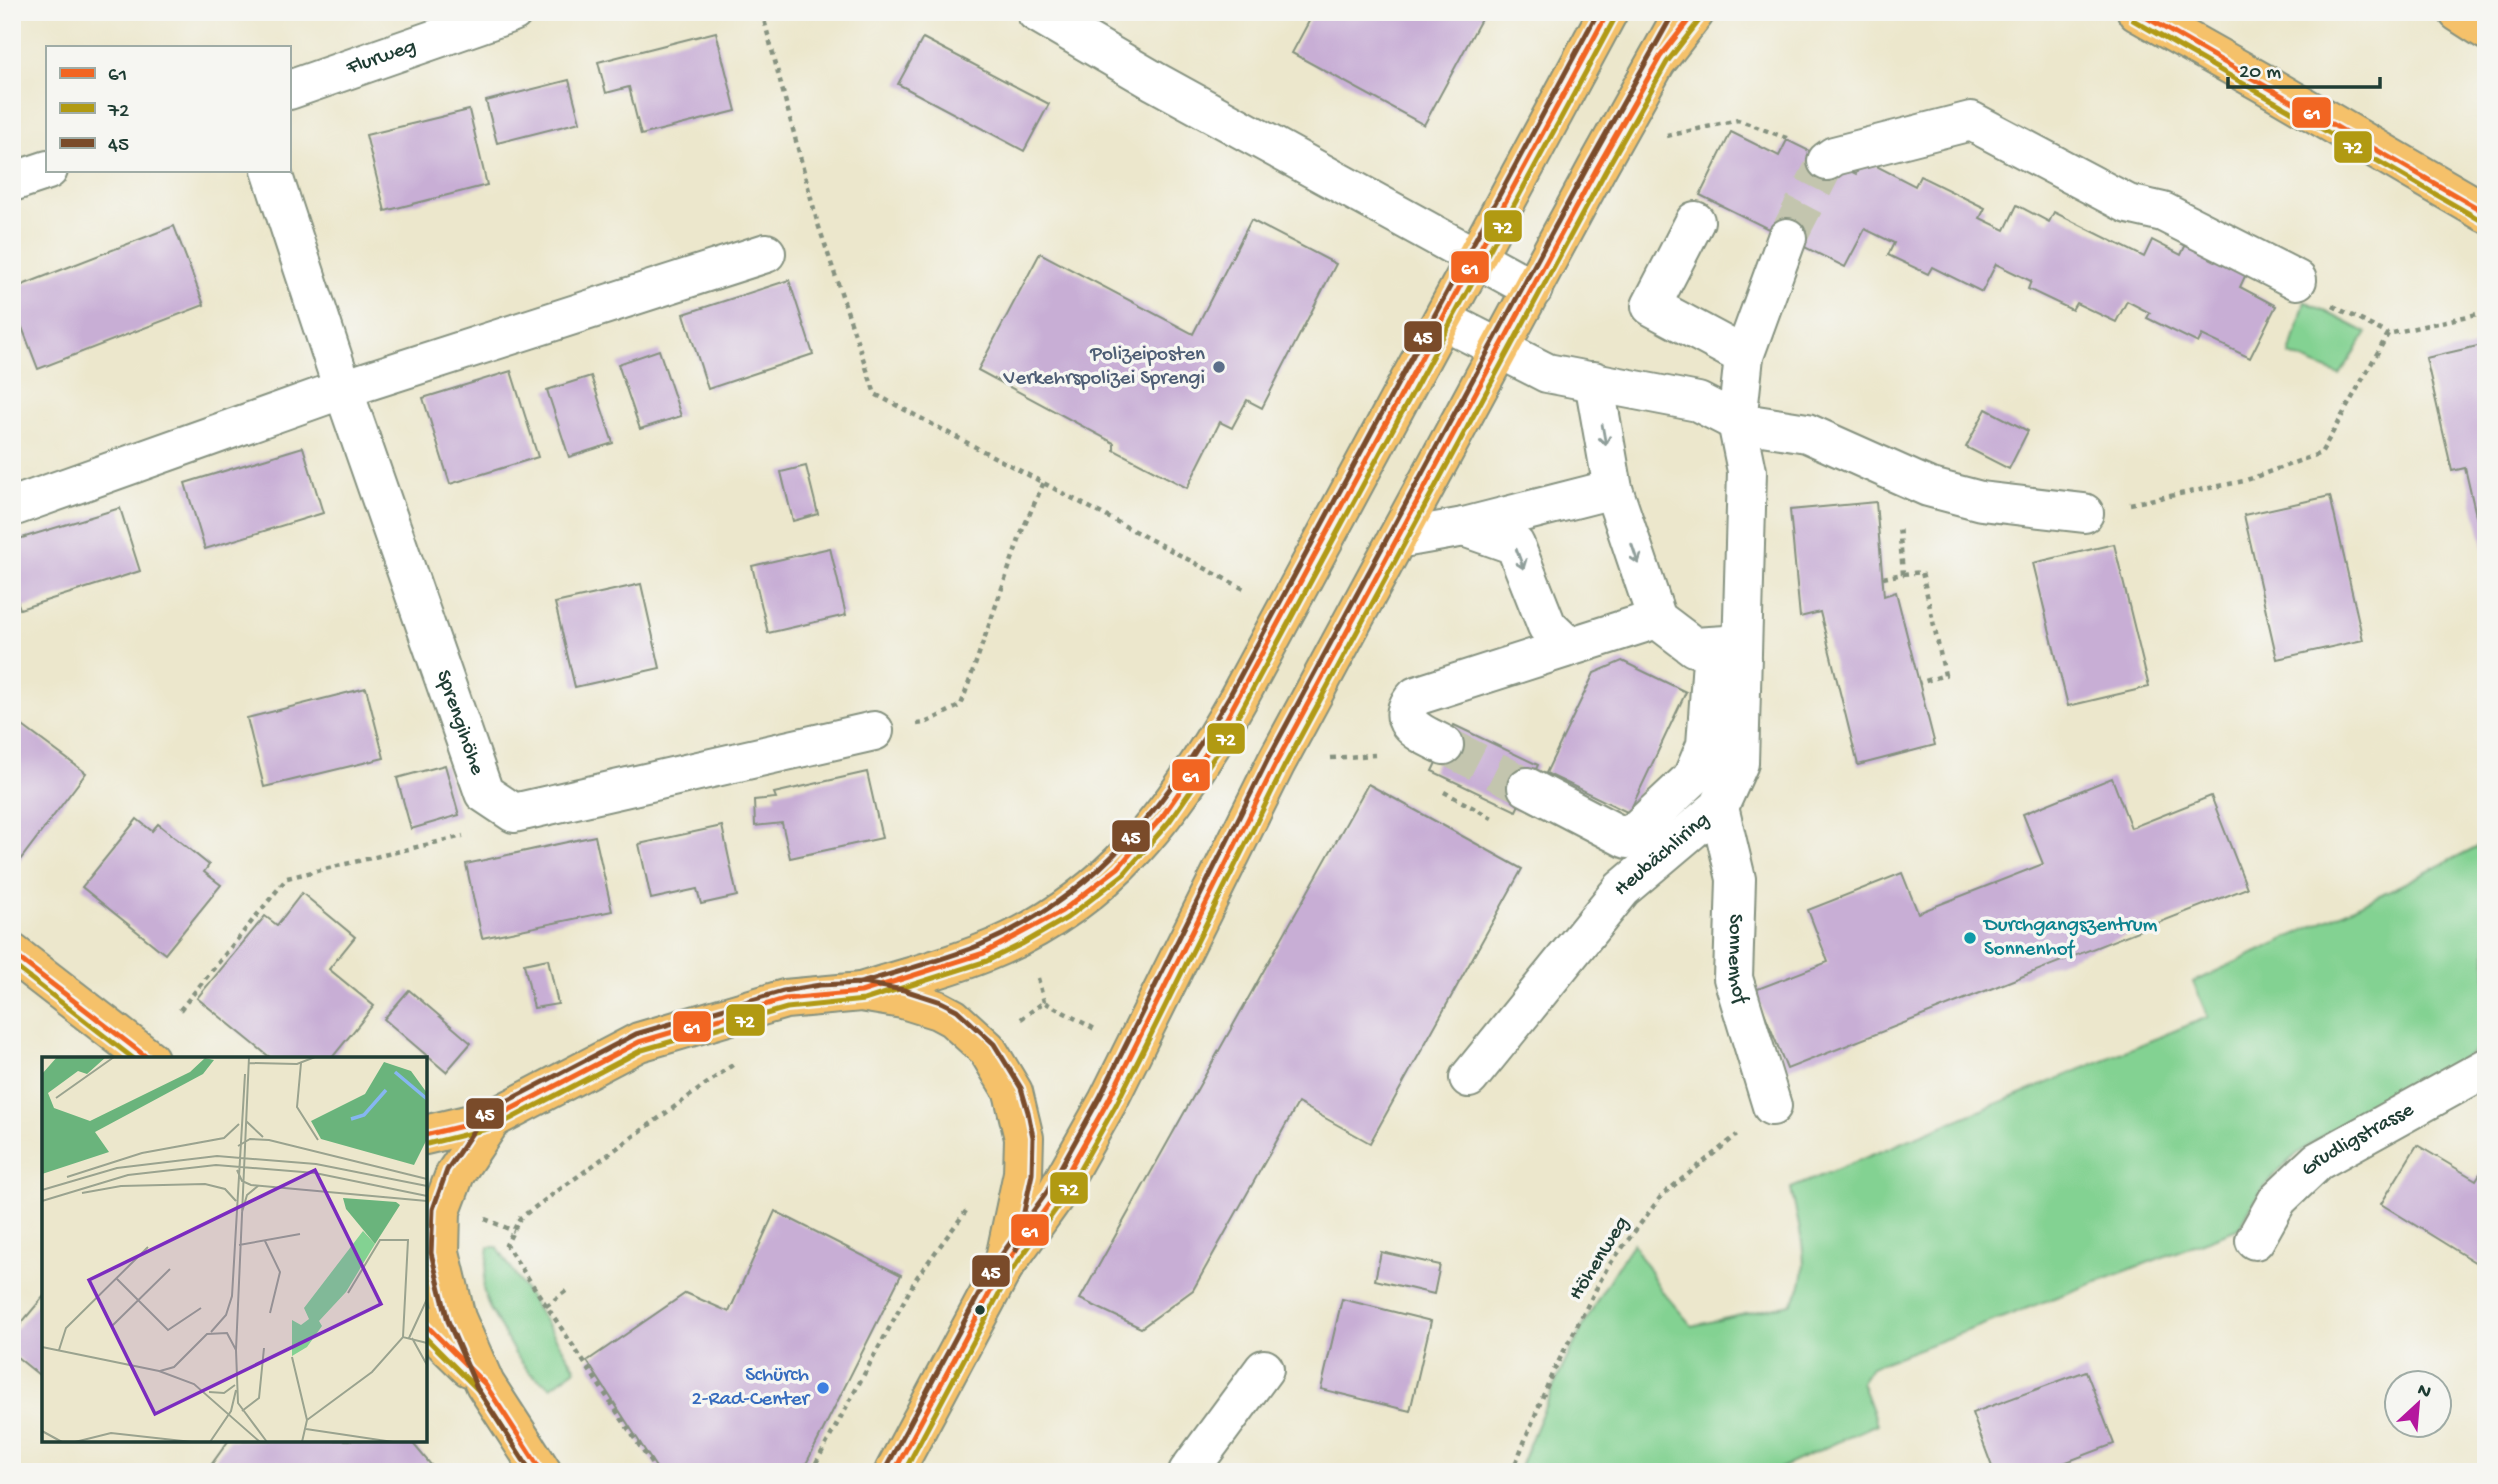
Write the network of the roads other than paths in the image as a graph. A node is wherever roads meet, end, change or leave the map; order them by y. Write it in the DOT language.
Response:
graph roads {
  1 [pos="513,12"];
  2 [pos="1036,12"];
  3 [pos="1608,12"];
  4 [pos="1684,12"];
  5 [pos="1696,12"];
  6 [pos="2137,12"];
  7 [pos="2458,12"];
  8 [pos="2486,30"];
  9 [pos="1660,57"];
  10 [pos="290,89"];
  11 [pos="1814,152"];
  12 [pos="46,171"];
  13 [pos="272,172"];
  14 [pos="12,181"];
  15 [pos="2486,213"];
  16 [pos="1695,221"];
  17 [pos="1787,238"];
  18 [pos="766,253"];
  19 [pos="1474,258"];
  20 [pos="2297,280"];
  21 [pos="1533,289"];
  22 [pos="1443,320"];
  23 [pos="1499,350"];
  24 [pos="1744,356"];
  25 [pos="1594,381"];
  26 [pos="343,389"];
  27 [pos="1737,422"];
  28 [pos="1614,489"];
  29 [pos="12,507"];
  30 [pos="2084,513"];
  31 [pos="1464,527"];
  32 [pos="1396,539"];
  33 [pos="1657,619"];
  34 [pos="1728,645"];
  35 [pos="1569,647"];
  36 [pos="874,732"];
  37 [pos="1444,745"];
  38 [pos="1527,787"];
  39 [pos="1719,807"];
  40 [pos="12,953"];
  41 [pos="861,992"];
  42 [pos="146,1057"];
  43 [pos="2486,1068"];
  44 [pos="1469,1078"];
  45 [pos="1772,1106"];
  46 [pos="492,1119"];
  47 [pos="427,1135"];
  48 [pos="2255,1240"];
  49 [pos="1003,1268"];
  50 [pos="427,1326"];
  51 [pos="1264,1369"];
  52 [pos="485,1384"];
  53 [pos="542,1472"];
  54 [pos="894,1472"];
  55 [pos="1188,1472"];
  1 -- 10 [label="street, Flurweg"];
  2 -- 19 [label="street"];
  3 -- 19 [label="main road"];
  4 -- 9 [label="main road"];
  5 -- 9 [label="main road"];
  6 -- 15 [label="main road"];
  7 -- 8 [label="main road"];
  9 -- 21 [label="main road"];
  11 -- 20 [label="street"];
  12 -- 14 [label="street"];
  13 -- 26 [label="street, Sprengihöhe"];
  16 -- 24 [label="street"];
  17 -- 24 [label="street, Heubächliring"];
  18 -- 26 [label="street"];
  19 -- 21 [label="street"];
  19 -- 22 [label="main road"];
  21 -- 23 [label="main road"];
  22 -- 23 [label="street"];
  22 -- 41 [label="main road"];
  23 -- 25 [label="street"];
  23 -- 32 [label="main road"];
  24 -- 27 [label="street, Heubächliring"];
  25 -- 27 [label="street"];
  25 -- 28 [label="street, one-way"];
  26 -- 29 [label="street"];
  26 -- 36 [label="street, Sprengihöhe"];
  27 -- 30 [label="street"];
  27 -- 34 [label="street, Heubächliring"];
  28 -- 31 [label="street"];
  28 -- 33 [label="street, one-way"];
  31 -- 32 [label="street"];
  31 -- 35 [label="street, one-way"];
  32 -- 49 [label="main road"];
  33 -- 34 [label="street"];
  33 -- 35 [label="street"];
  34 -- 38 [label="street"];
  34 -- 39 [label="street, Heubächliring"];
  35 -- 37 [label="street"];
  39 -- 44 [label="street, Heubächliring"];
  39 -- 45 [label="street, Sonnenhof"];
  40 -- 42 [label="main road"];
  41 -- 46 [label="main road"];
  41 -- 49 [label="main road"];
  43 -- 48 [label="street, Grudligstrasse"];
  46 -- 47 [label="main road"];
  46 -- 52 [label="main road"];
  49 -- 54 [label="main road"];
  50 -- 52 [label="main road"];
  51 -- 55 [label="street"];
  52 -- 53 [label="main road"];
}
